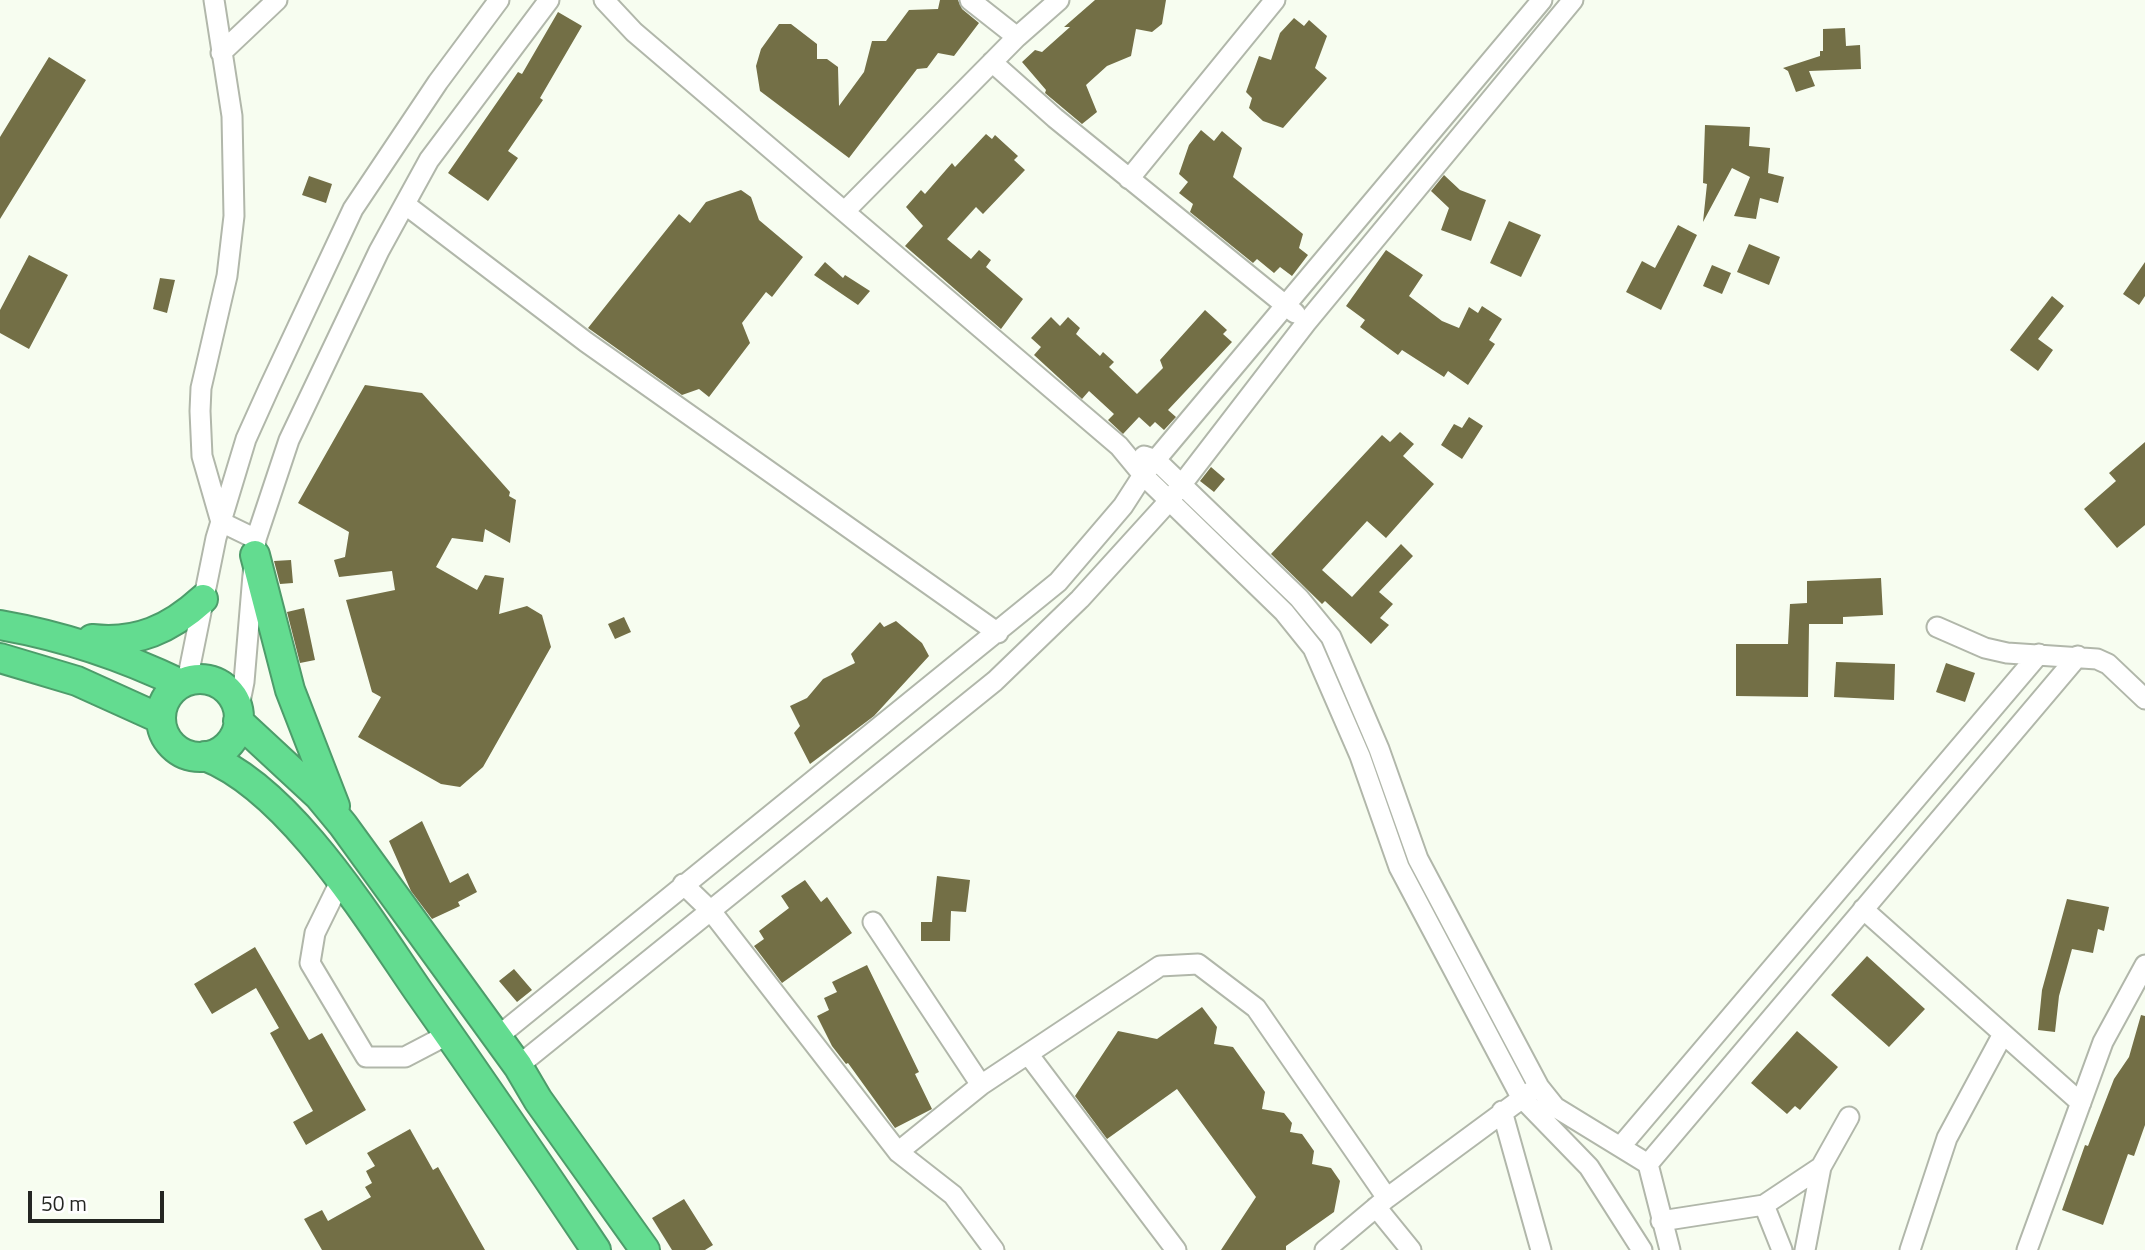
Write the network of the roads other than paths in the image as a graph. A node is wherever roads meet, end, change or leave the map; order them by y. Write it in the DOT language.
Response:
graph roads {
  1 [pos="214,0"];
  2 [pos="277,0"];
  3 [pos="499,0"];
  4 [pos="549,0"];
  5 [pos="604,0"];
  6 [pos="970,0"];
  7 [pos="1059,0"];
  8 [pos="1275,0"];
  9 [pos="1542,0"];
  10 [pos="1573,0"];
  11 [pos="1017,37"];
  12 [pos="221,53"];
  13 [pos="992,62"];
  14 [pos="1129,179"];
  15 [pos="406,205"];
  16 [pos="845,211"];
  17 [pos="1285,305"];
  18 [pos="1306,323"];
  19 [pos="1119,446"];
  20 [pos="1156,460"];
  21 [pos="1143,475"];
  22 [pos="1182,485"];
  23 [pos="1169,501"];
  24 [pos="221,522"];
  25 [pos="255,547"];
  26 [pos="203,599"];
  27 [pos="0,625"];
  28 [pos="1937,627"];
  29 [pos="998,633"];
  30 [pos="47,634"];
  31 [pos="2039,654"];
  32 [pos="2078,656"];
  33 [pos="0,658"];
  34 [pos="184,683"];
  35 [pos="2145,699"];
  36 [pos="238,716"];
  37 [pos="161,719"];
  38 [pos="205,756"];
  39 [pos="343,825"];
  40 [pos="341,880"];
  41 [pos="683,884"];
  42 [pos="1863,909"];
  43 [pos="711,911"];
  44 [pos="873,922"];
  45 [pos="2145,965"];
  46 [pos="449,1034"];
  47 [pos="2003,1034"];
  48 [pos="496,1038"];
  49 [pos="1028,1054"];
  50 [pos="518,1066"];
  51 [pos="981,1085"];
  52 [pos="1539,1087"];
  53 [pos="1521,1097"];
  54 [pos="2081,1103"];
  55 [pos="1502,1111"];
  56 [pos="1849,1117"];
  57 [pos="1621,1146"];
  58 [pos="898,1152"];
  59 [pos="1648,1164"];
  60 [pos="1821,1167"];
  61 [pos="1382,1203"];
  62 [pos="1764,1205"];
  63 [pos="1661,1221"];
  64 [pos="596,1250"];
  65 [pos="645,1250"];
  66 [pos="994,1250"];
  67 [pos="1176,1250"];
  68 [pos="1325,1250"];
  69 [pos="1411,1250"];
  70 [pos="1541,1250"];
  71 [pos="1642,1250"];
  72 [pos="1670,1250"];
  73 [pos="1782,1250"];
  74 [pos="1805,1250"];
  75 [pos="1910,1250"];
  76 [pos="2027,1250"];
  1 -- 12 [label="street"];
  2 -- 12 [label="street"];
  3 -- 24 [label="street"];
  4 -- 15 [label="street"];
  5 -- 16 [label="street"];
  6 -- 11 [label="street"];
  7 -- 11 [label="street"];
  8 -- 14 [label="street"];
  9 -- 17 [label="street"];
  10 -- 18 [label="street"];
  11 -- 13 [label="street"];
  12 -- 24 [label="street"];
  13 -- 14 [label="street"];
  13 -- 16 [label="street"];
  14 -- 17 [label="street"];
  15 -- 25 [label="street"];
  15 -- 29 [label="street"];
  16 -- 19 [label="street"];
  17 -- 18 [label="street"];
  17 -- 20 [label="street"];
  18 -- 22 [label="street"];
  19 -- 20 [label="street"];
  19 -- 21 [label="street"];
  20 -- 21 [label="street"];
  20 -- 22 [label="street"];
  21 -- 23 [label="street"];
  21 -- 29 [label="street"];
  22 -- 23 [label="street"];
  22 -- 52 [label="street"];
  23 -- 43 [label="street"];
  23 -- 53 [label="street"];
  24 -- 25 [label="street"];
  24 -- 26 [label="street"];
  25 -- 36 [label="street"];
  25 -- 39 [label="highway"];
  26 -- 30 [label="highway"];
  26 -- 34 [label="street"];
  27 -- 30 [label="highway"];
  28 -- 31 [label="street"];
  29 -- 41 [label="street"];
  30 -- 34 [label="highway"];
  31 -- 32 [label="street"];
  31 -- 57 [label="street"];
  32 -- 35 [label="street"];
  32 -- 42 [label="street"];
  33 -- 37 [label="highway"];
  34 -- 36 [label="highway"];
  34 -- 37 [label="highway"];
  36 -- 38 [label="highway"];
  36 -- 39 [label="highway"];
  37 -- 38 [label="highway"];
  38 -- 40 [label="highway"];
  39 -- 48 [label="highway"];
  40 -- 46 [label="highway"];
  40 -- 46 [label="street"];
  41 -- 43 [label="street"];
  41 -- 48 [label="street"];
  42 -- 47 [label="street"];
  42 -- 59 [label="street"];
  43 -- 50 [label="street"];
  43 -- 58 [label="street"];
  44 -- 51 [label="street"];
  45 -- 54 [label="street"];
  46 -- 64 [label="highway"];
  47 -- 54 [label="street"];
  47 -- 75 [label="street"];
  48 -- 50 [label="highway"];
  49 -- 51 [label="street"];
  49 -- 61 [label="street"];
  49 -- 67 [label="street"];
  50 -- 65 [label="highway"];
  51 -- 58 [label="street"];
  52 -- 53 [label="street"];
  52 -- 57 [label="street"];
  53 -- 55 [label="street"];
  53 -- 71 [label="street"];
  54 -- 76 [label="street"];
  55 -- 61 [label="street"];
  55 -- 70 [label="street"];
  56 -- 60 [label="street"];
  57 -- 59 [label="street"];
  58 -- 66 [label="street"];
  59 -- 63 [label="street"];
  60 -- 62 [label="street"];
  60 -- 74 [label="street"];
  61 -- 68 [label="street"];
  61 -- 69 [label="street"];
  62 -- 63 [label="street"];
  62 -- 73 [label="street"];
  63 -- 72 [label="street"];
}
